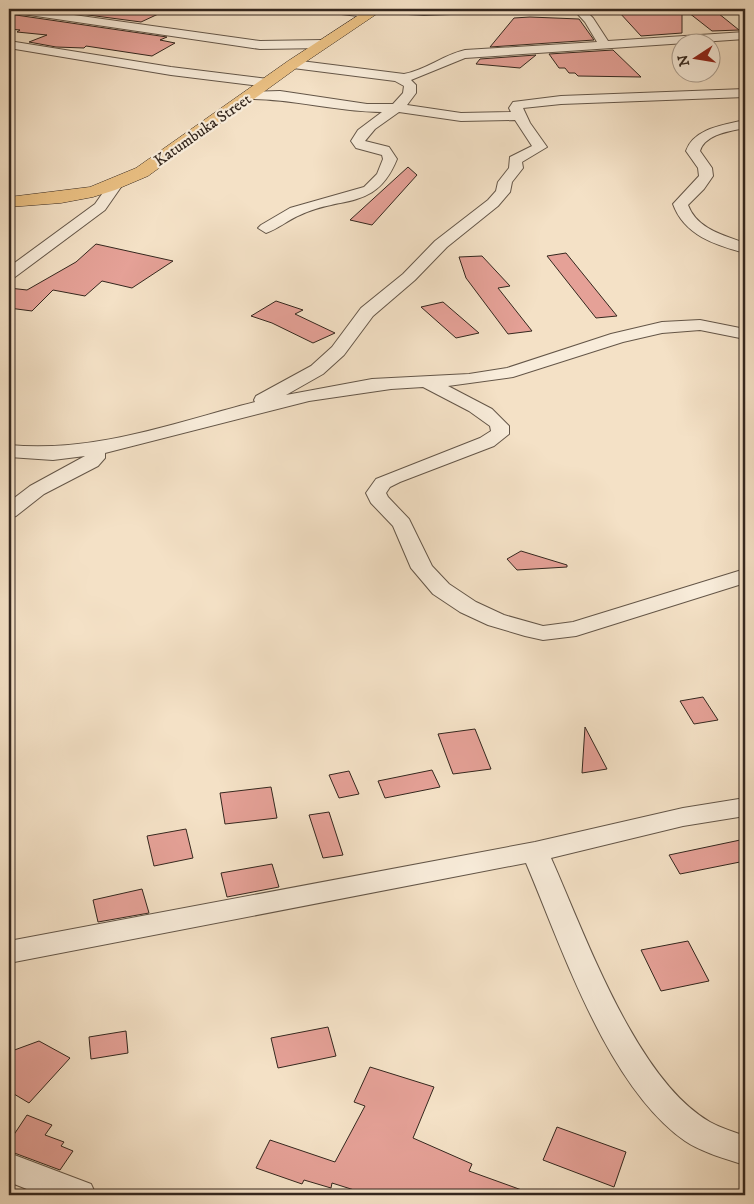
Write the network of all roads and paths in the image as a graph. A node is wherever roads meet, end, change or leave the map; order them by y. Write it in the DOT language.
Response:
graph roads {
  1 [pos="9,9"];
  2 [pos="324,9"];
  3 [pos="504,9"];
  4 [pos="578,9"];
  5 [pos="373,11"];
  6 [pos="745,36"];
  7 [pos="9,44"];
  8 [pos="323,44"];
  9 [pos="605,45"];
  10 [pos="308,54"];
  11 [pos="293,64"];
  12 [pos="349,71"];
  13 [pos="400,79"];
  14 [pos="268,83"];
  15 [pos="745,93"];
  16 [pos="250,95"];
  17 [pos="397,108"];
  18 [pos="519,116"];
  19 [pos="745,124"];
  20 [pos="114,187"];
  21 [pos="93,193"];
  22 [pos="9,202"];
  23 [pos="266,228"];
  24 [pos="745,248"];
  25 [pos="9,263"];
  26 [pos="9,274"];
  27 [pos="744,332"];
  28 [pos="427,382"];
  29 [pos="241,412"];
  30 [pos="96,450"];
  31 [pos="14,452"];
  32 [pos="52,481"];
  33 [pos="9,512"];
  34 [pos="745,576"];
  35 [pos="745,807"];
  36 [pos="535,852"];
  37 [pos="9,952"];
  38 [pos="745,1151"];
  39 [pos="9,1167"];
  40 [pos="79,1195"];
  1 -- 8 [label="street"];
  2 -- 5 [label="street"];
  3 -- 5 [label="street"];
  4 -- 9 [label="street"];
  5 -- 8 [label="main road, Katumbuka Street"];
  6 -- 9 [label="street"];
  7 -- 14 [label="street"];
  8 -- 10 [label="main road, Katumbuka Street"];
  9 -- 13 [label="street"];
  10 -- 11 [label="main road, Katumbuka Street"];
  10 -- 12 [label="street"];
  11 -- 12 [label="street"];
  11 -- 14 [label="main road, Katumbuka Street"];
  12 -- 13 [label="street"];
  13 -- 17 [label="street"];
  14 -- 16 [label="main road, Katumbuka Street"];
  15 -- 18 [label="street"];
  16 -- 17 [label="street"];
  16 -- 20 [label="main road, Katumbuka Street"];
  17 -- 18 [label="street"];
  17 -- 23 [label="street"];
  18 -- 29 [label="street"];
  19 -- 24 [label="street"];
  20 -- 21 [label="main road, Katumbuka Street"];
  20 -- 26 [label="street"];
  21 -- 22 [label="main road, Katumbuka Street"];
  21 -- 25 [label="street"];
  27 -- 28 [label="street"];
  28 -- 29 [label="street"];
  28 -- 34 [label="street"];
  29 -- 30 [label="street"];
  30 -- 31 [label="street"];
  30 -- 32 [label="street"];
  31 -- 32 [label="street"];
  32 -- 33 [label="street"];
  35 -- 36 [label="street"];
  36 -- 37 [label="street"];
  36 -- 38 [label="street"];
  39 -- 40 [label="street"];
}
